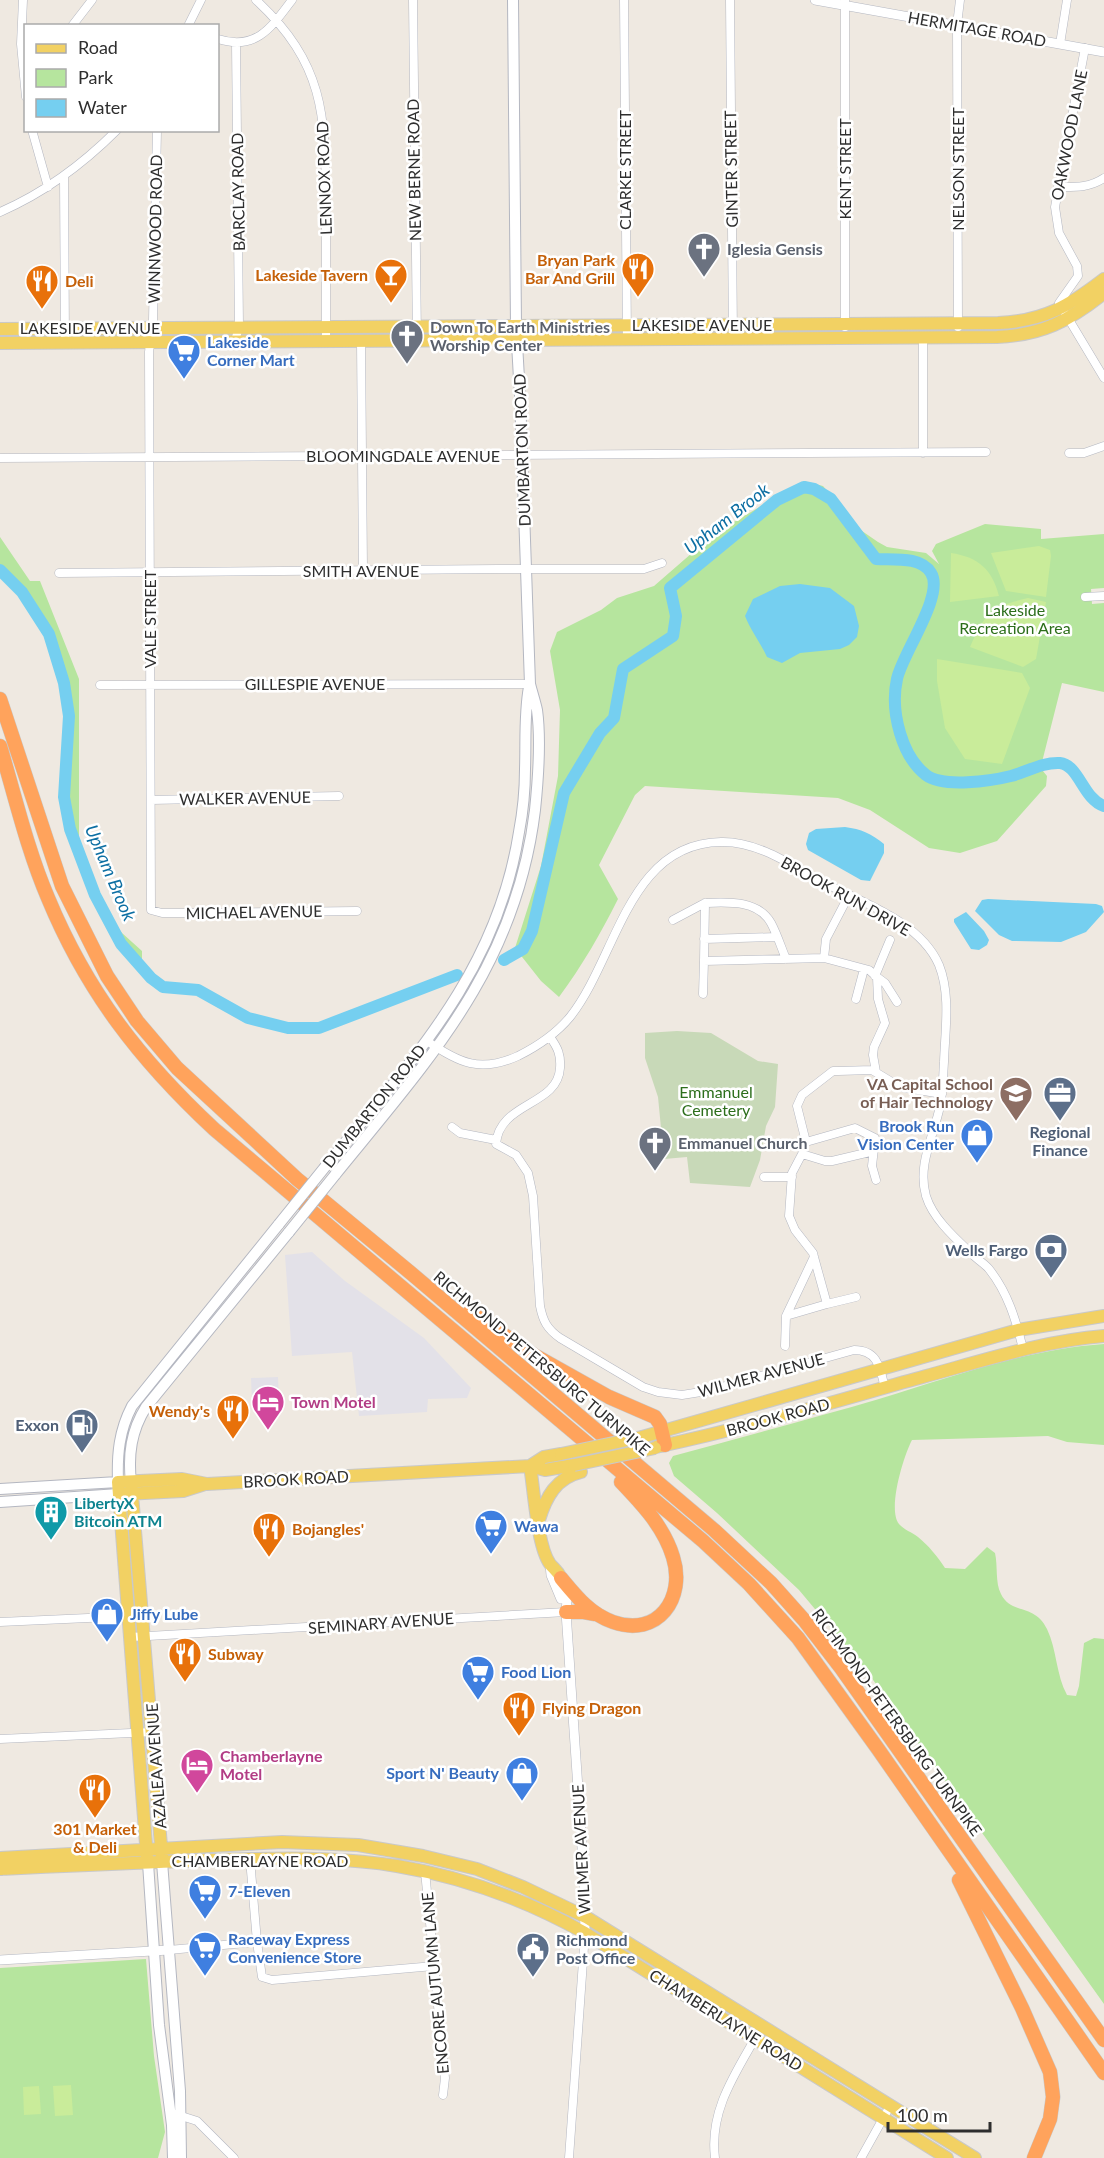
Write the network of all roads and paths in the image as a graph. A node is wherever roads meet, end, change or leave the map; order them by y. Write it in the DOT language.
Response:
graph roads {
  1 [pos="23,0"];
  2 [pos="92,0"];
  3 [pos="201,0"];
  4 [pos="256,0"];
  5 [pos="292,0"];
  6 [pos="413,0"];
  7 [pos="513,0"];
  8 [pos="624,0"];
  9 [pos="730,0"];
  10 [pos="814,0"];
  11 [pos="960,0"];
  12 [pos="1067,0"];
  13 [pos="844,3"];
  14 [pos="276,20"];
  15 [pos="74,24"];
  16 [pos="189,24"];
  17 [pos="957,25"];
  18 [pos="219,39"];
  19 [pos="236,43"];
  20 [pos="1060,44"];
  21 [pos="1085,48"];
  22 [pos="1104,52"];
  23 [pos="24,76"];
  24 [pos="33,132"];
  25 [pos="115,132"];
  26 [pos="158,132"];
  27 [pos="64,177"];
  28 [pos="1104,178"];
  29 [pos="1058,187"];
  30 [pos="48,188"];
  31 [pos="0,213"];
  32 [pos="1104,279"];
  33 [pos="1104,294"];
  34 [pos="1065,314"];
  35 [pos="845,324"];
  36 [pos="958,324"];
  37 [pos="627,325"];
  38 [pos="733,325"];
  39 [pos="516,326"];
  40 [pos="239,327"];
  41 [pos="326,327"];
  42 [pos="417,327"];
  43 [pos="64,328"];
  44 [pos="152,328"];
  45 [pos="0,329"];
  46 [pos="845,338"];
  47 [pos="923,338"];
  48 [pos="959,338"];
  49 [pos="627,339"];
  50 [pos="733,339"];
  51 [pos="326,340"];
  52 [pos="417,340"];
  53 [pos="516,340"];
  54 [pos="236,341"];
  55 [pos="362,341"];
  56 [pos="150,342"];
  57 [pos="0,343"];
  58 [pos="65,343"];
  59 [pos="1104,378"];
  60 [pos="1104,446"];
  61 [pos="986,452"];
  62 [pos="923,453"];
  63 [pos="1069,453"];
  64 [pos="523,455"];
  65 [pos="362,456"];
  66 [pos="150,457"];
  67 [pos="0,458"];
  68 [pos="662,563"];
  69 [pos="526,569"];
  70 [pos="363,571"];
  71 [pos="150,572"];
  72 [pos="59,573"];
  73 [pos="1104,596"];
  74 [pos="1085,597"];
  75 [pos="530,684"];
  76 [pos="100,685"];
  77 [pos="150,685"];
  78 [pos="0,699"];
  79 [pos="0,746"];
  80 [pos="339,796"];
  81 [pos="151,800"];
  82 [pos="849,895"];
  83 [pos="705,903"];
  84 [pos="151,910"];
  85 [pos="357,911"];
  86 [pos="673,920"];
  87 [pos="777,937"];
  88 [pos="704,939"];
  89 [pos="890,940"];
  90 [pos="824,958"];
  91 [pos="786,959"];
  92 [pos="704,961"];
  93 [pos="864,969"];
  94 [pos="876,976"];
  95 [pos="702,994"];
  96 [pos="856,999"];
  97 [pos="897,1002"];
  98 [pos="550,1037"];
  99 [pos="427,1041"];
  100 [pos="437,1048"];
  101 [pos="876,1072"];
  102 [pos="942,1094"];
  103 [pos="452,1128"];
  104 [pos="496,1140"];
  105 [pos="806,1142"];
  106 [pos="874,1147"];
  107 [pos="802,1154"];
  108 [pos="764,1177"];
  109 [pos="792,1177"];
  110 [pos="876,1180"];
  111 [pos="814,1257"];
  112 [pos="412,1274"];
  113 [pos="856,1297"];
  114 [pos="827,1304"];
  115 [pos="786,1316"];
  116 [pos="1104,1316"];
  117 [pos="1018,1330"];
  118 [pos="1104,1336"];
  119 [pos="785,1346"];
  120 [pos="1023,1349"];
  121 [pos="880,1369"];
  122 [pos="885,1388"];
  123 [pos="662,1431"];
  124 [pos="660,1449"];
  125 [pos="609,1462"];
  126 [pos="530,1466"];
  127 [pos="578,1468"];
  128 [pos="119,1488"];
  129 [pos="132,1488"];
  130 [pos="0,1489"];
  131 [pos="0,1502"];
  132 [pos="538,1524"];
  133 [pos="550,1564"];
  134 [pos="561,1578"];
  135 [pos="566,1612"];
  136 [pos="595,1614"];
  137 [pos="143,1615"];
  138 [pos="129,1616"];
  139 [pos="0,1622"];
  140 [pos="145,1635"];
  141 [pos="131,1637"];
  142 [pos="153,1732"];
  143 [pos="139,1733"];
  144 [pos="0,1739"];
  145 [pos="927,1820"];
  146 [pos="162,1856"];
  147 [pos="147,1857"];
  148 [pos="0,1858"];
  149 [pos="250,1859"];
  150 [pos="0,1869"];
  151 [pos="425,1871"];
  152 [pos="586,1917"];
  153 [pos="585,1933"];
  154 [pos="256,1942"];
  155 [pos="169,1950"];
  156 [pos="154,1951"];
  157 [pos="0,1960"];
  158 [pos="434,1966"];
  159 [pos="762,2026"];
  160 [pos="755,2038"];
  161 [pos="1104,2040"];
  162 [pos="1104,2073"];
  163 [pos="443,2095"];
  164 [pos="890,2106"];
  165 [pos="176,2115"];
  166 [pos="884,2119"];
  167 [pos="1034,2157"];
  168 [pos="173,2158"];
  169 [pos="181,2158"];
  170 [pos="234,2158"];
  171 [pos="569,2158"];
  172 [pos="715,2158"];
  173 [pos="861,2158"];
  174 [pos="947,2158"];
  175 [pos="975,2158"];
  1 -- 23 [label="street"];
  2 -- 15 [label="street"];
  3 -- 16 [label="street"];
  4 -- 14 [label="street, LENNOX ROAD"];
  5 -- 14 [label="street"];
  6 -- 42 [label="street, NEW BERNE ROAD"];
  7 -- 39 [label="main road, DUMBARTON ROAD"];
  8 -- 37 [label="street, CLARKE STREET"];
  9 -- 38 [label="street, GINTER STREET"];
  10 -- 13 [label="street, HERMITAGE ROAD"];
  11 -- 17 [label="street, NELSON STREET"];
  12 -- 20 [label="street"];
  13 -- 17 [label="street, HERMITAGE ROAD"];
  13 -- 35 [label="street, KENT STREET"];
  14 -- 19 [label="street"];
  14 -- 41 [label="street, LENNOX ROAD"];
  17 -- 20 [label="street, HERMITAGE ROAD"];
  17 -- 36 [label="street, NELSON STREET"];
  18 -- 19 [label="street"];
  19 -- 40 [label="street, BARCLAY ROAD"];
  20 -- 21 [label="street, HERMITAGE ROAD"];
  21 -- 22 [label="street, HERMITAGE ROAD"];
  21 -- 29 [label="street, OAKWOOD LANE"];
  24 -- 30 [label="street"];
  25 -- 27 [label="street"];
  26 -- 44 [label="street, WINNWOOD ROAD"];
  27 -- 30 [label="street"];
  27 -- 43 [label="street"];
  28 -- 29 [label="street"];
  29 -- 34 [label="street, OAKWOOD LANE"];
  30 -- 31 [label="street"];
  32 -- 34 [label="main road, LAKESIDE AVENUE"];
  33 -- 34 [label="main road, LAKESIDE AVENUE"];
  34 -- 36 [label="main road, LAKESIDE AVENUE"];
  34 -- 48 [label="main road, LAKESIDE AVENUE"];
  34 -- 59 [label="street"];
  35 -- 36 [label="main road, LAKESIDE AVENUE"];
  35 -- 38 [label="main road, LAKESIDE AVENUE"];
  35 -- 46 [label="street, KENT STREET"];
  36 -- 48 [label="street, NELSON STREET"];
  37 -- 38 [label="main road, LAKESIDE AVENUE"];
  37 -- 39 [label="main road, LAKESIDE AVENUE"];
  37 -- 49 [label="street, CLARKE STREET"];
  38 -- 50 [label="street, GINTER STREET"];
  39 -- 42 [label="main road, LAKESIDE AVENUE"];
  39 -- 53 [label="main road, DUMBARTON ROAD"];
  40 -- 41 [label="main road, LAKESIDE AVENUE"];
  40 -- 44 [label="main road, LAKESIDE AVENUE"];
  40 -- 54 [label="street, BARCLAY ROAD"];
  41 -- 42 [label="main road, LAKESIDE AVENUE"];
  41 -- 51 [label="street, LENNOX ROAD"];
  42 -- 52 [label="street, NEW BERNE ROAD"];
  43 -- 44 [label="main road, LAKESIDE AVENUE"];
  43 -- 45 [label="main road, LAKESIDE AVENUE"];
  43 -- 58 [label="street"];
  44 -- 56 [label="street, VALE STREET"];
  46 -- 47 [label="main road, LAKESIDE AVENUE"];
  46 -- 50 [label="main road, LAKESIDE AVENUE"];
  47 -- 48 [label="main road, LAKESIDE AVENUE"];
  47 -- 62 [label="street"];
  49 -- 50 [label="main road, LAKESIDE AVENUE"];
  49 -- 53 [label="main road, LAKESIDE AVENUE"];
  51 -- 54 [label="main road, LAKESIDE AVENUE"];
  51 -- 55 [label="main road, LAKESIDE AVENUE"];
  52 -- 53 [label="main road, LAKESIDE AVENUE"];
  52 -- 55 [label="main road, LAKESIDE AVENUE"];
  53 -- 64 [label="main road, DUMBARTON ROAD"];
  54 -- 56 [label="main road, LAKESIDE AVENUE"];
  55 -- 65 [label="street"];
  56 -- 58 [label="main road, LAKESIDE AVENUE"];
  56 -- 66 [label="street, VALE STREET"];
  57 -- 58 [label="main road, LAKESIDE AVENUE"];
  60 -- 63 [label="street"];
  61 -- 62 [label="street, BLOOMINGDALE AVENUE"];
  62 -- 64 [label="street, BLOOMINGDALE AVENUE"];
  64 -- 65 [label="street, BLOOMINGDALE AVENUE"];
  64 -- 69 [label="main road, DUMBARTON ROAD"];
  65 -- 66 [label="street, BLOOMINGDALE AVENUE"];
  65 -- 70 [label="street"];
  66 -- 67 [label="street, BLOOMINGDALE AVENUE"];
  66 -- 71 [label="street, VALE STREET"];
  68 -- 69 [label="street, SMITH AVENUE"];
  69 -- 70 [label="street, SMITH AVENUE"];
  69 -- 75 [label="main road, DUMBARTON ROAD"];
  70 -- 71 [label="street, SMITH AVENUE"];
  71 -- 72 [label="street, SMITH AVENUE"];
  71 -- 77 [label="street, VALE STREET"];
  73 -- 74 [label="street"];
  75 -- 77 [label="street, GILLESPIE AVENUE"];
  75 -- 99 [label="main road, DUMBARTON ROAD"];
  75 -- 100 [label="main road, DUMBARTON ROAD"];
  76 -- 77 [label="street, GILLESPIE AVENUE"];
  77 -- 81 [label="street, VALE STREET"];
  78 -- 112 [label="highway, RICHMOND-PETERSBURG TURNPIKE"];
  79 -- 125 [label="highway, RICHMOND-PETERSBURG TURNPIKE"];
  80 -- 81 [label="street, WALKER AVENUE"];
  81 -- 84 [label="street, VALE STREET"];
  82 -- 90 [label="street"];
  82 -- 98 [label="street, BROOK RUN DRIVE"];
  82 -- 102 [label="street, BROOK RUN DRIVE"];
  83 -- 86 [label="street"];
  83 -- 87 [label="street"];
  83 -- 88 [label="street"];
  84 -- 85 [label="street, MICHAEL AVENUE"];
  87 -- 88 [label="street"];
  87 -- 91 [label="street"];
  88 -- 92 [label="street"];
  89 -- 94 [label="street"];
  90 -- 91 [label="street"];
  90 -- 93 [label="street"];
  91 -- 92 [label="street"];
  92 -- 95 [label="street"];
  93 -- 94 [label="street"];
  93 -- 96 [label="street"];
  94 -- 97 [label="street"];
  94 -- 101 [label="street"];
  98 -- 100 [label="street"];
  98 -- 104 [label="street"];
  99 -- 100 [label="street"];
  99 -- 128 [label="main road, DUMBARTON ROAD, bridge"];
  100 -- 129 [label="main road, DUMBARTON ROAD, bridge"];
  101 -- 102 [label="street"];
  101 -- 105 [label="street"];
  102 -- 117 [label="street, BROOK RUN DRIVE"];
  103 -- 104 [label="street, WILMER AVENUE"];
  104 -- 121 [label="street, WILMER AVENUE"];
  105 -- 106 [label="street"];
  105 -- 107 [label="street"];
  106 -- 107 [label="street"];
  106 -- 110 [label="street"];
  107 -- 109 [label="street"];
  108 -- 109 [label="street"];
  109 -- 111 [label="street"];
  111 -- 114 [label="street"];
  111 -- 115 [label="street"];
  112 -- 123 [label="highway"];
  112 -- 161 [label="highway, RICHMOND-PETERSBURG TURNPIKE"];
  113 -- 114 [label="street"];
  114 -- 115 [label="street"];
  115 -- 119 [label="street"];
  116 -- 117 [label="main road, BROOK ROAD"];
  117 -- 120 [label="street"];
  117 -- 121 [label="main road, BROOK ROAD"];
  118 -- 120 [label="main road, BROOK ROAD"];
  120 -- 122 [label="main road, BROOK ROAD"];
  121 -- 122 [label="street"];
  121 -- 123 [label="main road, BROOK ROAD"];
  122 -- 124 [label="main road, BROOK ROAD"];
  123 -- 124 [label="highway"];
  123 -- 126 [label="main road, BROOK ROAD, bridge"];
  124 -- 127 [label="main road, BROOK ROAD, bridge"];
  125 -- 136 [label="highway"];
  125 -- 145 [label="highway, RICHMOND-PETERSBURG TURNPIKE"];
  126 -- 127 [label="main road, BROOK ROAD"];
  126 -- 129 [label="main road, BROOK ROAD"];
  126 -- 132 [label="main road, WILMER AVENUE"];
  127 -- 132 [label="main road"];
  128 -- 129 [label="main road, BROOK ROAD"];
  128 -- 130 [label="main road, BROOK ROAD"];
  128 -- 131 [label="main road, BROOK ROAD"];
  128 -- 138 [label="main road, AZALEA AVENUE"];
  129 -- 137 [label="main road, AZALEA AVENUE"];
  132 -- 133 [label="main road, WILMER AVENUE"];
  133 -- 134 [label="main road, WILMER AVENUE"];
  133 -- 135 [label="street, WILMER AVENUE"];
  134 -- 135 [label="street, WILMER AVENUE"];
  134 -- 136 [label="highway"];
  135 -- 136 [label="highway"];
  135 -- 140 [label="street, SEMINARY AVENUE"];
  135 -- 152 [label="street, WILMER AVENUE"];
  137 -- 138 [label="street"];
  137 -- 140 [label="main road, AZALEA AVENUE"];
  138 -- 139 [label="street"];
  138 -- 141 [label="main road, AZALEA AVENUE"];
  140 -- 141 [label="street, SEMINARY AVENUE"];
  140 -- 142 [label="main road, AZALEA AVENUE"];
  141 -- 143 [label="main road, AZALEA AVENUE"];
  142 -- 143 [label="street"];
  142 -- 146 [label="main road, AZALEA AVENUE"];
  143 -- 144 [label="street"];
  143 -- 147 [label="main road, AZALEA AVENUE"];
  145 -- 162 [label="highway"];
  145 -- 167 [label="highway"];
  146 -- 147 [label="main road"];
  146 -- 149 [label="main road, CHAMBERLAYNE ROAD"];
  146 -- 152 [label="main road, CHAMBERLAYNE ROAD"];
  146 -- 155 [label="main road, AZALEA AVENUE"];
  147 -- 148 [label="main road"];
  147 -- 150 [label="main road, CHAMBERLAYNE ROAD"];
  147 -- 156 [label="main road, AZALEA AVENUE"];
  149 -- 151 [label="main road, CHAMBERLAYNE ROAD"];
  149 -- 154 [label="street"];
  151 -- 153 [label="main road, CHAMBERLAYNE ROAD"];
  151 -- 158 [label="street, ENCORE AUTUMN LANE"];
  152 -- 153 [label="street, WILMER AVENUE"];
  152 -- 159 [label="main road, CHAMBERLAYNE ROAD"];
  153 -- 160 [label="main road, CHAMBERLAYNE ROAD"];
  153 -- 171 [label="street, WILMER AVENUE"];
  154 -- 155 [label="street"];
  154 -- 158 [label="street"];
  155 -- 156 [label="street"];
  155 -- 165 [label="main road, AZALEA AVENUE"];
  156 -- 157 [label="street"];
  156 -- 165 [label="main road, AZALEA AVENUE"];
  158 -- 163 [label="street, ENCORE AUTUMN LANE"];
  159 -- 160 [label="street"];
  159 -- 164 [label="main road, CHAMBERLAYNE ROAD"];
  160 -- 166 [label="main road, CHAMBERLAYNE ROAD"];
  160 -- 172 [label="street"];
  164 -- 166 [label="street"];
  164 -- 175 [label="main road, CHAMBERLAYNE ROAD"];
  165 -- 168 [label="main road, AZALEA AVENUE"];
  165 -- 169 [label="main road, AZALEA AVENUE"];
  165 -- 170 [label="street"];
  166 -- 173 [label="street"];
  166 -- 174 [label="main road, CHAMBERLAYNE ROAD"];
}
